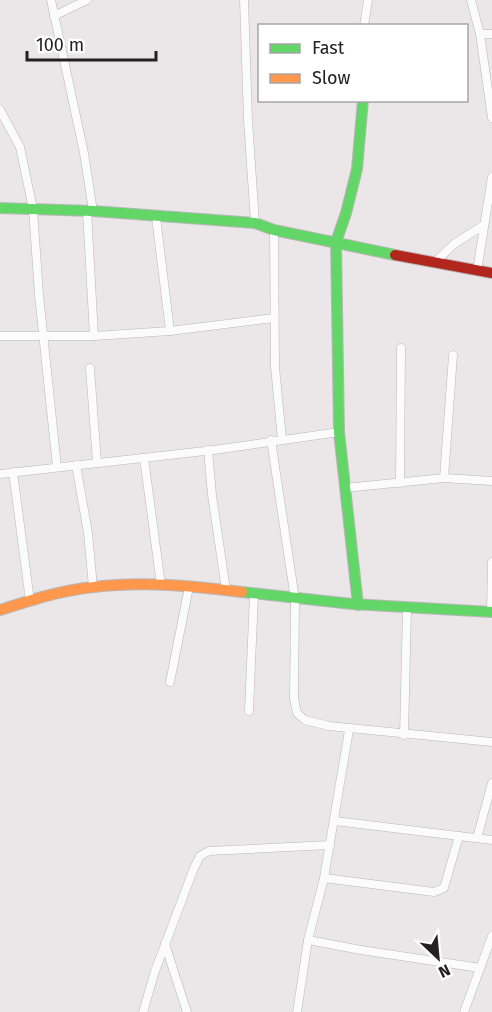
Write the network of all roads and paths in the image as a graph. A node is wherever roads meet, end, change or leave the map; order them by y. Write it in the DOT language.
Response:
graph roads {
  1 [pos="51,0"];
  2 [pos="87,0"];
  3 [pos="244,0"];
  4 [pos="368,0"];
  5 [pos="471,0"];
  6 [pos="54,16"];
  7 [pos="364,24"];
  8 [pos="480,34"];
  9 [pos="492,34"];
  10 [pos="363,102"];
  11 [pos="0,110"];
  12 [pos="492,118"];
  13 [pos="492,177"];
  14 [pos="0,208"];
  15 [pos="33,209"];
  16 [pos="90,211"];
  17 [pos="156,217"];
  18 [pos="255,223"];
  19 [pos="484,225"];
  20 [pos="274,230"];
  21 [pos="336,242"];
  22 [pos="434,263"];
  23 [pos="477,271"];
  24 [pos="492,273"];
  25 [pos="274,318"];
  26 [pos="170,331"];
  27 [pos="0,336"];
  28 [pos="94,336"];
  29 [pos="44,337"];
  30 [pos="401,348"];
  31 [pos="453,355"];
  32 [pos="90,368"];
  33 [pos="339,432"];
  34 [pos="282,439"];
  35 [pos="271,440"];
  36 [pos="208,450"];
  37 [pos="144,458"];
  38 [pos="97,463"];
  39 [pos="76,465"];
  40 [pos="57,467"];
  41 [pos="13,472"];
  42 [pos="0,474"];
  43 [pos="444,478"];
  44 [pos="492,481"];
  45 [pos="400,483"];
  46 [pos="345,488"];
  47 [pos="492,562"];
  48 [pos="161,585"];
  49 [pos="93,587"];
  50 [pos="189,587"];
  51 [pos="226,590"];
  52 [pos="254,594"];
  53 [pos="295,599"];
  54 [pos="30,601"];
  55 [pos="358,605"];
  56 [pos="407,608"];
  57 [pos="0,610"];
  58 [pos="492,612"];
  59 [pos="170,682"];
  60 [pos="249,711"];
  61 [pos="350,730"];
  62 [pos="404,735"];
  63 [pos="492,742"];
  64 [pos="492,783"];
  65 [pos="334,821"];
  66 [pos="459,836"];
  67 [pos="477,838"];
  68 [pos="492,840"];
  69 [pos="330,845"];
  70 [pos="324,878"];
  71 [pos="492,936"];
  72 [pos="308,940"];
  73 [pos="165,944"];
  74 [pos="480,968"];
  75 [pos="143,1012"];
  76 [pos="187,1012"];
  77 [pos="297,1012"];
  78 [pos="464,1012"];
  1 -- 6 [label="street"];
  2 -- 6 [label="street"];
  3 -- 18 [label="street"];
  4 -- 7 [label="street"];
  5 -- 8 [label="street"];
  6 -- 16 [label="street"];
  8 -- 9 [label="street"];
  8 -- 12 [label="street"];
  10 -- 21 [label="street"];
  11 -- 15 [label="street"];
  13 -- 19 [label="street"];
  14 -- 15 [label="street"];
  15 -- 16 [label="street"];
  15 -- 29 [label="street"];
  16 -- 17 [label="street"];
  16 -- 28 [label="street"];
  17 -- 18 [label="street"];
  17 -- 26 [label="street"];
  18 -- 20 [label="street"];
  19 -- 22 [label="street"];
  19 -- 23 [label="street"];
  20 -- 21 [label="street"];
  20 -- 25 [label="street"];
  21 -- 22 [label="street"];
  21 -- 33 [label="street"];
  22 -- 23 [label="street"];
  23 -- 24 [label="street"];
  25 -- 26 [label="street"];
  25 -- 34 [label="street"];
  26 -- 28 [label="street"];
  27 -- 29 [label="street"];
  28 -- 29 [label="street"];
  29 -- 40 [label="street"];
  30 -- 45 [label="street"];
  31 -- 43 [label="street"];
  32 -- 38 [label="street"];
  33 -- 34 [label="street"];
  33 -- 46 [label="street"];
  34 -- 35 [label="street"];
  35 -- 36 [label="street"];
  35 -- 53 [label="street"];
  36 -- 37 [label="street"];
  36 -- 51 [label="street"];
  37 -- 38 [label="street"];
  37 -- 48 [label="street"];
  38 -- 39 [label="street"];
  39 -- 40 [label="street"];
  39 -- 49 [label="street"];
  40 -- 41 [label="street"];
  41 -- 42 [label="street"];
  41 -- 54 [label="street"];
  43 -- 44 [label="street"];
  43 -- 45 [label="street"];
  45 -- 46 [label="street"];
  46 -- 55 [label="street"];
  47 -- 58 [label="street"];
  48 -- 49 [label="street"];
  48 -- 50 [label="street"];
  49 -- 54 [label="street"];
  50 -- 51 [label="street"];
  50 -- 59 [label="street"];
  51 -- 52 [label="street"];
  52 -- 53 [label="street"];
  52 -- 60 [label="street"];
  53 -- 55 [label="street"];
  53 -- 61 [label="street"];
  54 -- 57 [label="street"];
  55 -- 56 [label="street"];
  56 -- 58 [label="street"];
  56 -- 62 [label="street"];
  61 -- 62 [label="street"];
  61 -- 65 [label="street"];
  62 -- 63 [label="street"];
  64 -- 67 [label="street"];
  65 -- 66 [label="street"];
  65 -- 69 [label="street"];
  66 -- 67 [label="street"];
  66 -- 70 [label="street"];
  67 -- 68 [label="street"];
  69 -- 70 [label="street"];
  69 -- 73 [label="street"];
  70 -- 72 [label="street"];
  71 -- 74 [label="street"];
  72 -- 74 [label="street"];
  72 -- 77 [label="street"];
  73 -- 75 [label="street"];
  73 -- 76 [label="street"];
  74 -- 78 [label="street"];
}
